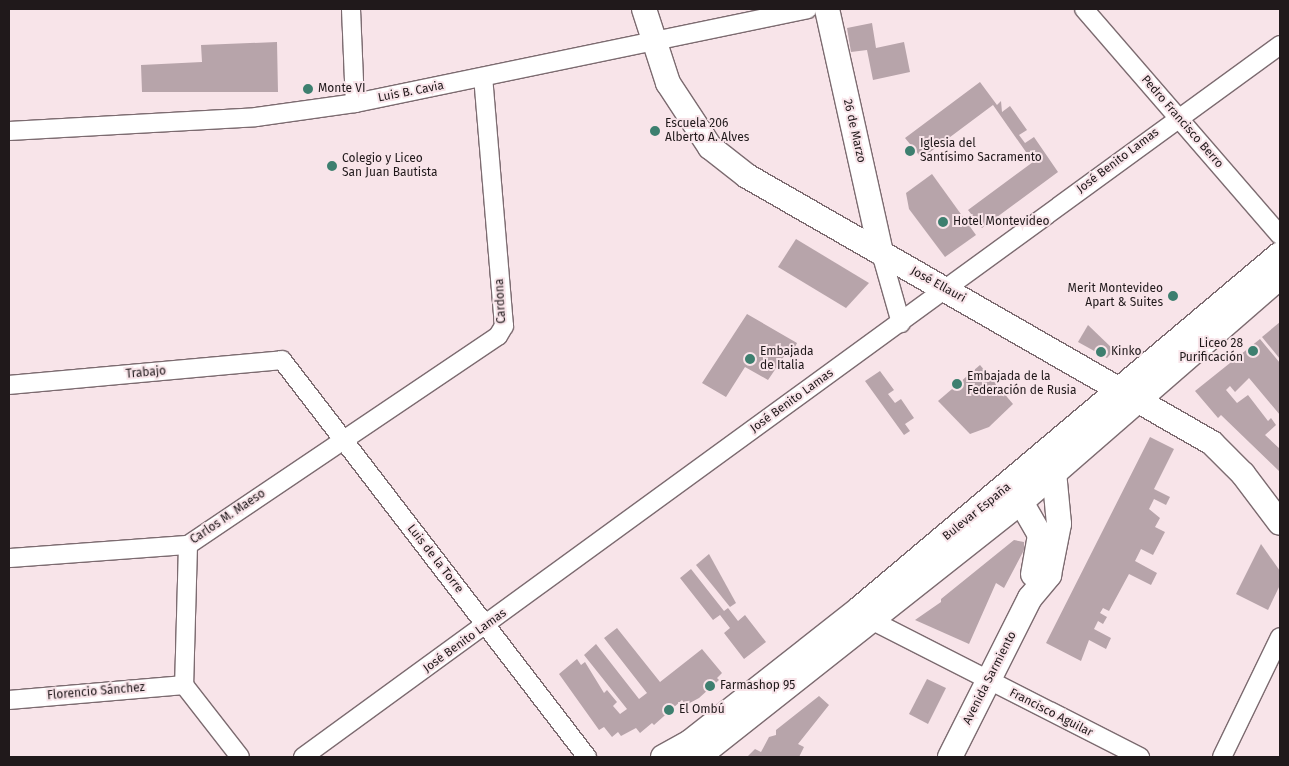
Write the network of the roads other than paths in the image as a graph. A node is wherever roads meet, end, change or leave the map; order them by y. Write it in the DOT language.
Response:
graph roads {
  1 [pos="351,9"];
  2 [pos="644,9"];
  3 [pos="807,9"];
  4 [pos="826,9"];
  5 [pos="1084,9"];
  6 [pos="654,43"];
  7 [pos="1280,45"];
  8 [pos="483,78"];
  9 [pos="356,103"];
  10 [pos="1176,117"];
  11 [pos="9,130"];
  12 [pos="1280,235"];
  13 [pos="881,253"];
  14 [pos="1280,254"];
  15 [pos="1280,278"];
  16 [pos="946,289"];
  17 [pos="901,323"];
  18 [pos="282,360"];
  19 [pos="9,385"];
  20 [pos="1131,394"];
  21 [pos="342,439"];
  22 [pos="1054,472"];
  23 [pos="1019,477"];
  24 [pos="1021,502"];
  25 [pos="1280,523"];
  26 [pos="188,545"];
  27 [pos="9,558"];
  28 [pos="1030,598"];
  29 [pos="865,614"];
  30 [pos="486,626"];
  31 [pos="1280,637"];
  32 [pos="988,681"];
  33 [pos="184,685"];
  34 [pos="9,700"];
  35 [pos="240,757"];
  36 [pos="302,757"];
  37 [pos="587,757"];
  38 [pos="663,757"];
  39 [pos="698,757"];
  40 [pos="950,757"];
  41 [pos="1140,757"];
  42 [pos="1222,757"];
  1 -- 9 [label="street"];
  2 -- 6 [label="main road, José Ellauri"];
  3 -- 6 [label="street, Luis B. Cavia"];
  4 -- 13 [label="main road, 26 de Marzo"];
  5 -- 10 [label="street, Pedro Francisco Berro"];
  6 -- 8 [label="street, Luis B. Cavia"];
  6 -- 13 [label="main road, José Ellauri"];
  7 -- 10 [label="street, José Benito Lamas"];
  8 -- 9 [label="street, Luis B. Cavia"];
  8 -- 21 [label="street, Cardona"];
  9 -- 11 [label="street, Luis B. Cavia"];
  10 -- 12 [label="street, Pedro Francisco Berro"];
  10 -- 16 [label="street, José Benito Lamas"];
  13 -- 16 [label="main road, José Ellauri"];
  13 -- 17 [label="street"];
  14 -- 20 [label="main road, Bulevar España"];
  15 -- 20 [label="main road, Bulevar España"];
  16 -- 17 [label="street, José Benito Lamas"];
  16 -- 20 [label="main road, José Ellauri"];
  17 -- 30 [label="street, José Benito Lamas"];
  18 -- 19 [label="street, Trabajo"];
  18 -- 21 [label="street, Luis de la Torre"];
  20 -- 22 [label="main road, Bulevar España"];
  20 -- 23 [label="main road, Bulevar España"];
  20 -- 25 [label="main road, José Ellauri"];
  21 -- 26 [label="street, Carlos M. Maeso"];
  21 -- 30 [label="street, Luis de la Torre"];
  22 -- 24 [label="main road, Bulevar España"];
  22 -- 28 [label="main road, Avenida Sarmiento"];
  23 -- 24 [label="main road, Avenida Sarmiento"];
  23 -- 29 [label="main road, Bulevar España"];
  24 -- 28 [label="main road, Avenida Sarmiento"];
  24 -- 29 [label="main road, Bulevar España"];
  26 -- 27 [label="street, Carlos M. Maeso"];
  26 -- 33 [label="street"];
  28 -- 32 [label="main road, Avenida Sarmiento"];
  29 -- 32 [label="street, Francisco Aguilar"];
  29 -- 38 [label="main road, Bulevar España"];
  29 -- 39 [label="main road, Bulevar España"];
  30 -- 36 [label="street, José Benito Lamas"];
  30 -- 37 [label="street, Luis de la Torre"];
  31 -- 42 [label="street"];
  32 -- 40 [label="main road, Avenida Sarmiento"];
  32 -- 41 [label="street, Francisco Aguilar"];
  33 -- 34 [label="street, Florencio Sánchez"];
  33 -- 35 [label="street"];
}
